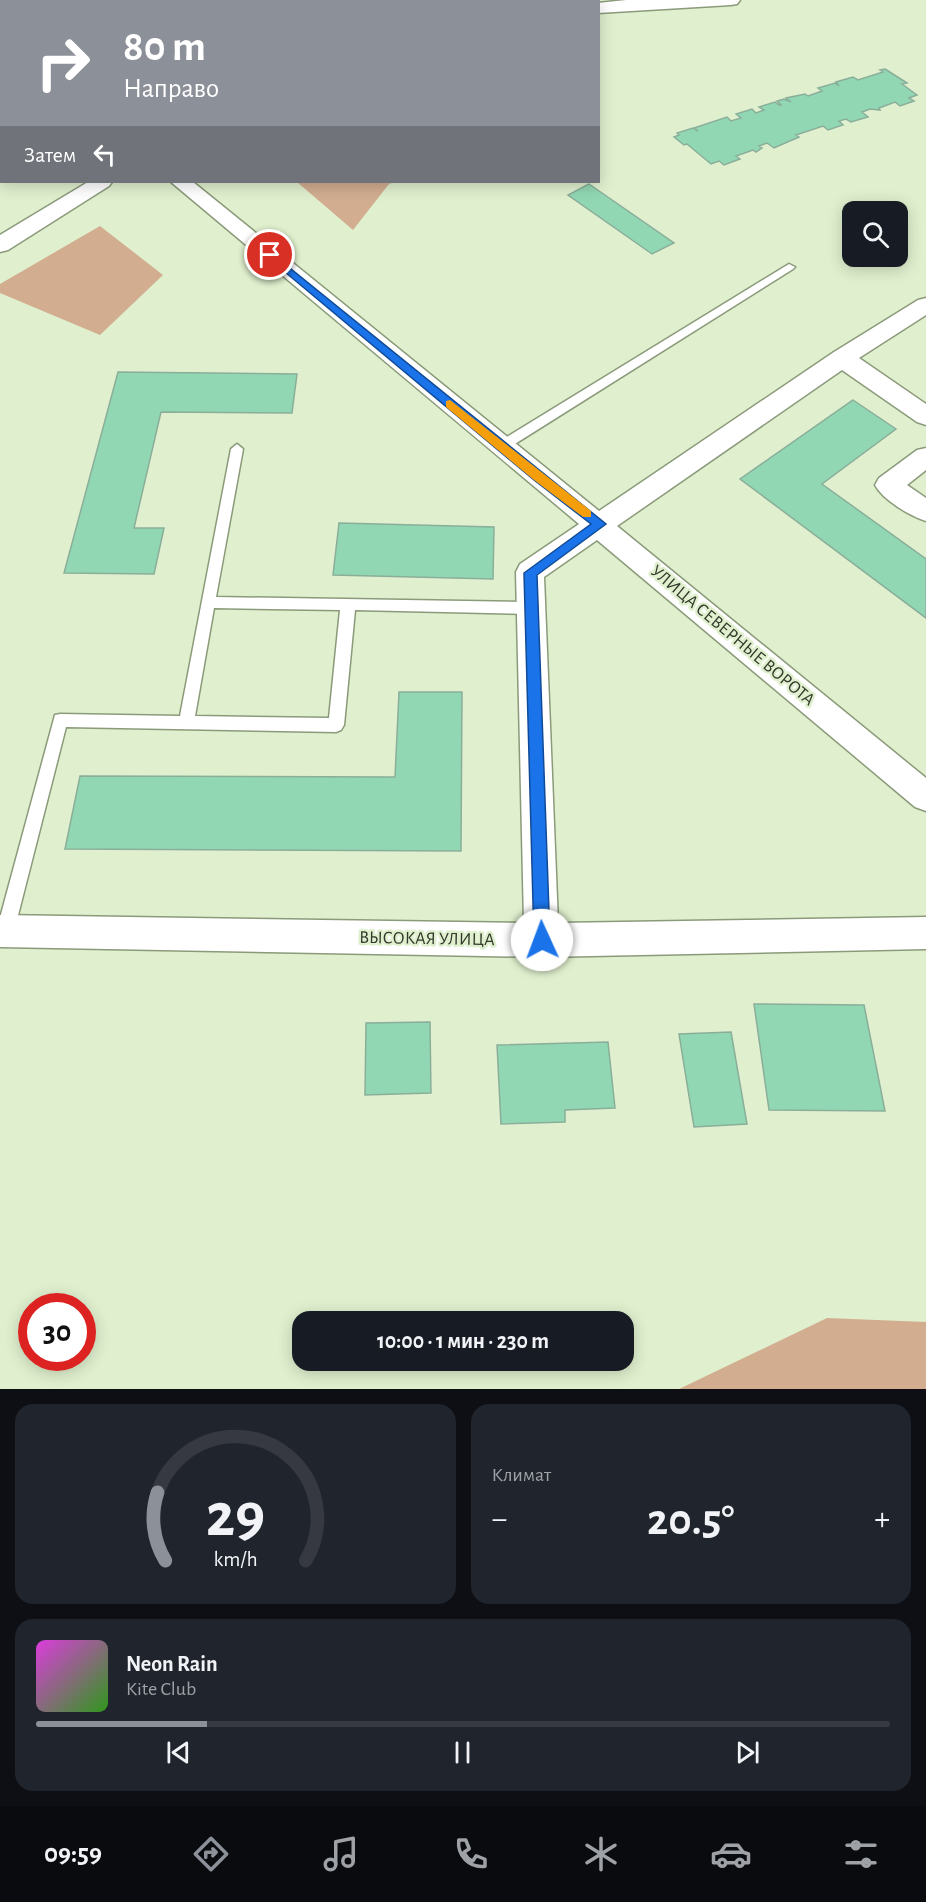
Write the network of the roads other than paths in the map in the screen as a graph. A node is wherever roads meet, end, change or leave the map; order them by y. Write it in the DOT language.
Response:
graph roads {
  1 [pos="730,0"];
  2 [pos="600,8"];
  3 [pos="100,183"];
  4 [pos="182,183"];
  5 [pos="0,244"];
  6 [pos="789,267"];
  7 [pos="926,305"];
  8 [pos="842,358"];
  9 [pos="926,416"];
  10 [pos="501,446"];
  11 [pos="237,449"];
  12 [pos="926,457"];
  13 [pos="926,511"];
  14 [pos="600,524"];
  15 [pos="208,602"];
  16 [pos="348,605"];
  17 [pos="531,608"];
  18 [pos="186,722"];
  19 [pos="926,797"];
  20 [pos="2,931"];
  21 [pos="926,933"];
  22 [pos="542,940"];
  1 -- 2 [label="street"];
  3 -- 5 [label="street"];
  4 -- 10 [label="street, УЛИЦА СЕВЕРНЫЕ ВОРОТА"];
  6 -- 10 [label="lane"];
  7 -- 8 [label="street"];
  8 -- 9 [label="street"];
  8 -- 14 [label="street"];
  10 -- 14 [label="street, УЛИЦА СЕВЕРНЫЕ ВОРОТА"];
  11 -- 15 [label="lane"];
  12 -- 13 [label="street"];
  14 -- 17 [label="street"];
  14 -- 19 [label="street, УЛИЦА СЕВЕРНЫЕ ВОРОТА"];
  15 -- 16 [label="lane"];
  15 -- 18 [label="lane"];
  16 -- 17 [label="lane"];
  16 -- 18 [label="lane"];
  17 -- 22 [label="street"];
  18 -- 20 [label="lane"];
  20 -- 22 [label="street, ВЫСОКАЯ УЛИЦА"];
  21 -- 22 [label="street, ВЫСОКАЯ УЛИЦА"];
}
